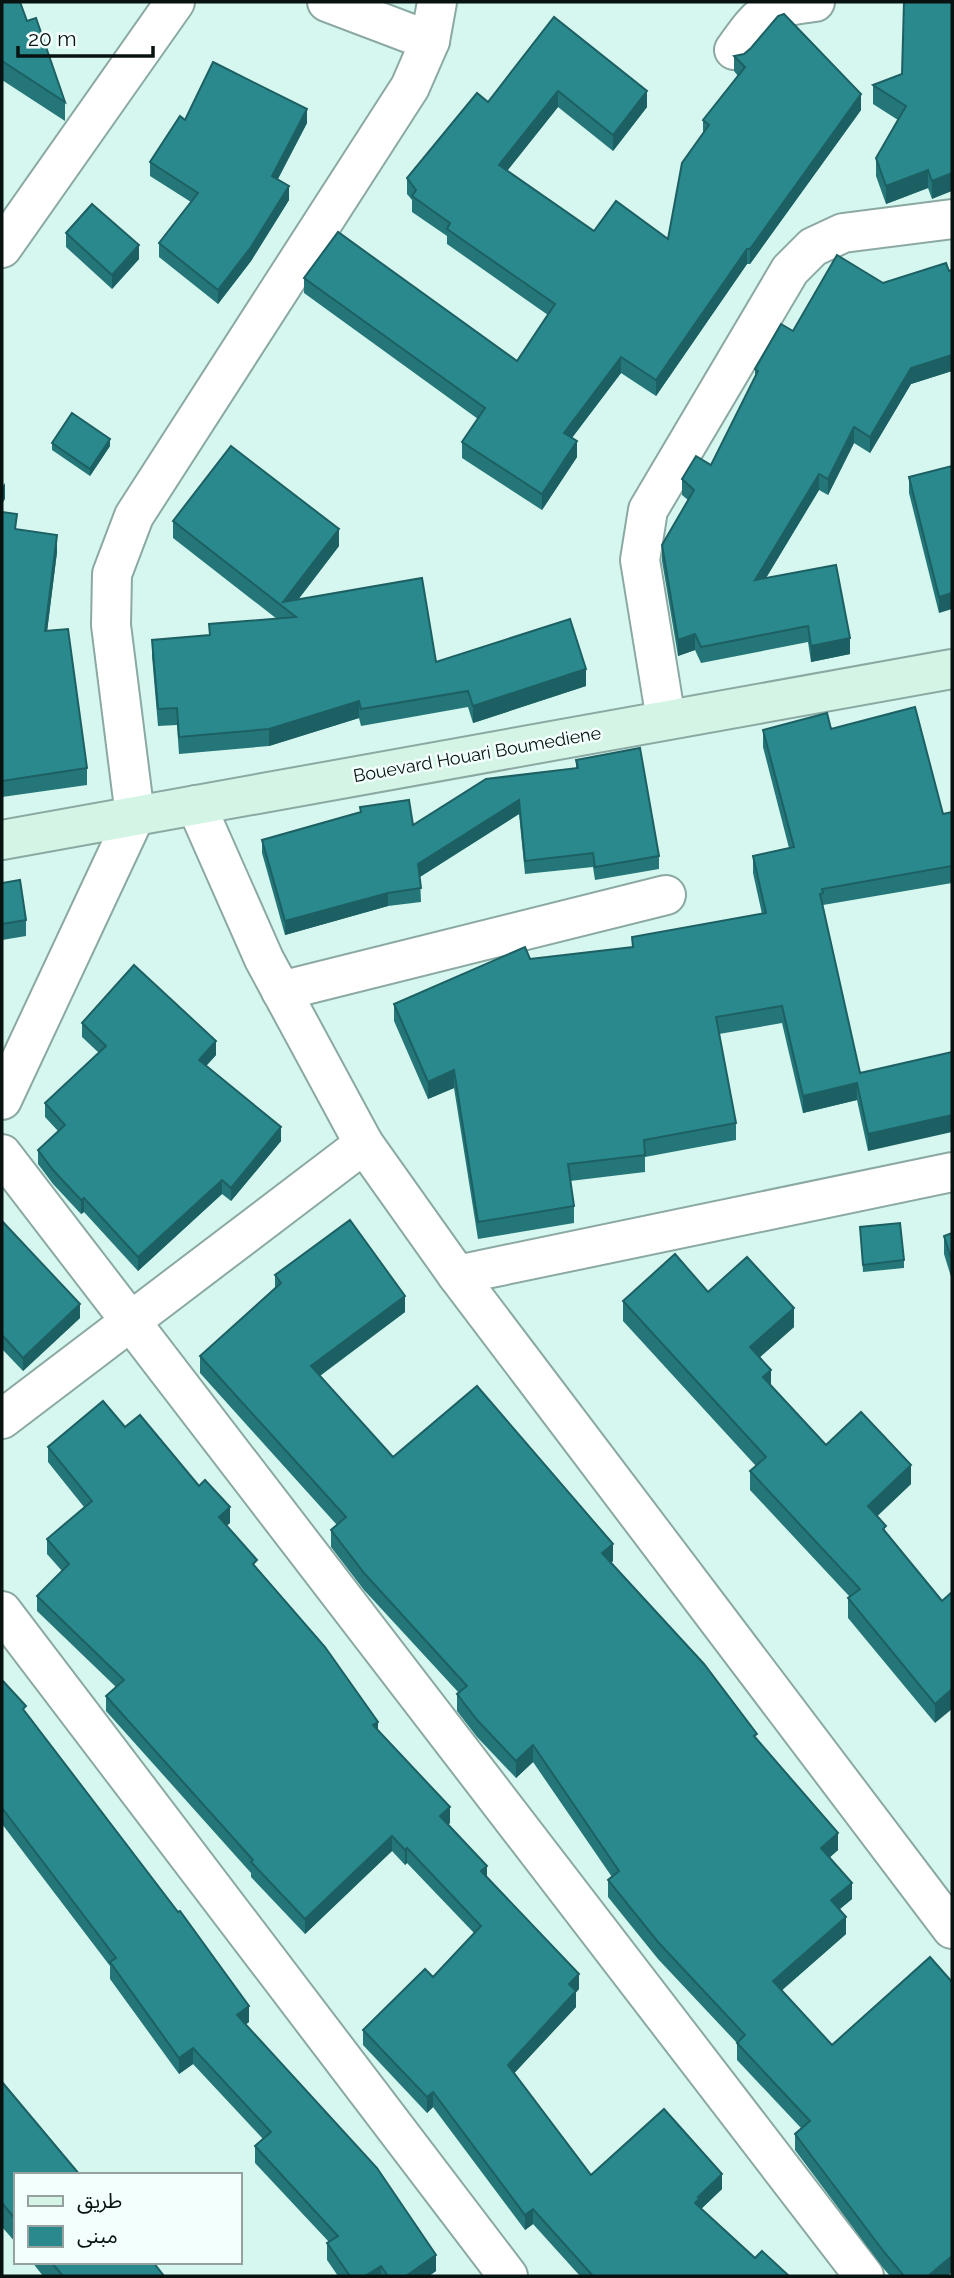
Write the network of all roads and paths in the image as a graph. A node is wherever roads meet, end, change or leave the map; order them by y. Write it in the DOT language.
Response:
graph roads {
  1 [pos="175,2"];
  2 [pos="327,2"];
  3 [pos="437,2"];
  4 [pos="815,2"];
  5 [pos="430,41"];
  6 [pos="734,50"];
  7 [pos="952,219"];
  8 [pos="2,248"];
  9 [pos="952,669"];
  10 [pos="666,720"];
  11 [pos="196,805"];
  12 [pos="135,816"];
  13 [pos="2,840"];
  14 [pos="666,895"];
  15 [pos="281,991"];
  16 [pos="2,1100"];
  17 [pos="364,1144"];
  18 [pos="2,1154"];
  19 [pos="952,1172"];
  20 [pos="457,1275"];
  21 [pos="131,1322"];
  22 [pos="2,1419"];
  23 [pos="2,1611"];
  24 [pos="952,1929"];
  25 [pos="508,2276"];
  26 [pos="864,2276"];
  1 -- 8 [label="street"];
  2 -- 5 [label="street"];
  3 -- 5 [label="street"];
  4 -- 6 [label="street"];
  5 -- 12 [label="street"];
  7 -- 10 [label="street"];
  9 -- 10 [label="street, Bouevard Houari Boumediene"];
  10 -- 11 [label="street, Bouevard Houari Boumediene"];
  11 -- 12 [label="street, Bouevard Houari Boumediene"];
  11 -- 15 [label="street"];
  12 -- 13 [label="street, Bouevard Houari Boumediene"];
  12 -- 16 [label="street"];
  14 -- 15 [label="street"];
  15 -- 17 [label="street"];
  17 -- 20 [label="street"];
  17 -- 21 [label="street"];
  18 -- 21 [label="street"];
  19 -- 20 [label="street"];
  20 -- 24 [label="street"];
  21 -- 22 [label="street"];
  21 -- 26 [label="street"];
  23 -- 25 [label="street"];
}
